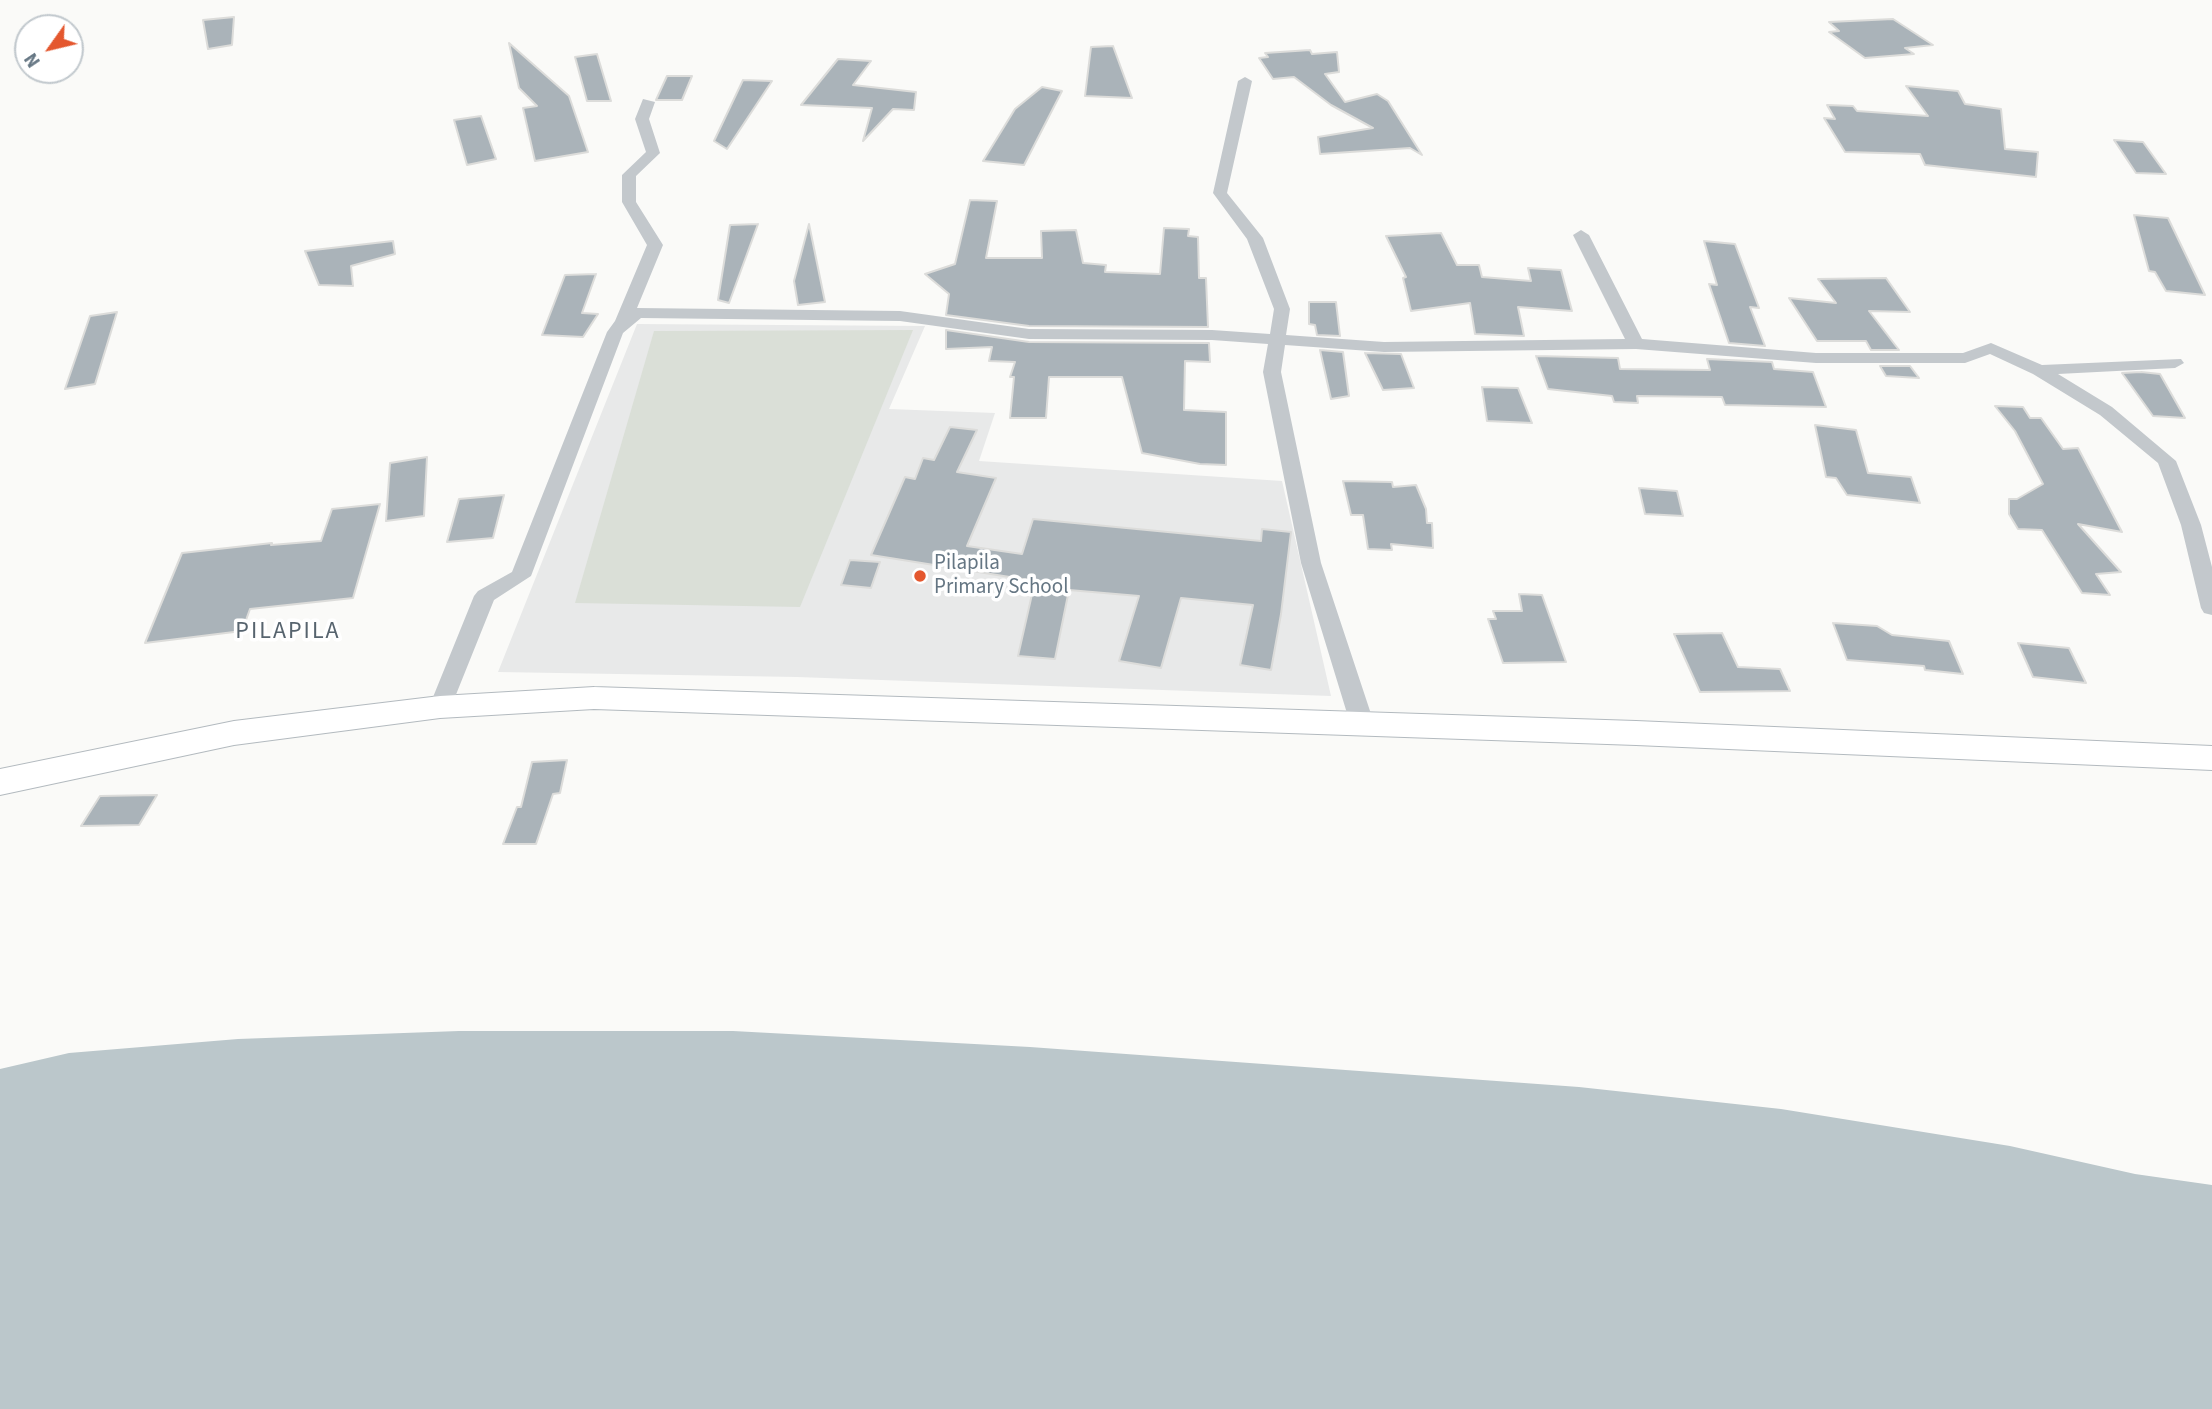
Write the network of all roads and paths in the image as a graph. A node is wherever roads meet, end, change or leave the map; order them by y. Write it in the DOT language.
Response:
graph roads {
  1 [pos="1245,81"];
  2 [pos="648,102"];
  3 [pos="1581,235"];
  4 [pos="623,322"];
  5 [pos="1277,339"];
  6 [pos="1636,344"];
  7 [pos="2175,363"];
  8 [pos="2039,370"];
  9 [pos="2212,608"];
  10 [pos="440,707"];
  11 [pos="1362,723"];
  12 [pos="2212,758"];
  13 [pos="0,782"];
  1 -- 5 [label="street"];
  2 -- 4 [label="street"];
  3 -- 6 [label="street"];
  4 -- 5 [label="street"];
  4 -- 10 [label="street"];
  5 -- 6 [label="street"];
  5 -- 11 [label="street"];
  6 -- 8 [label="street"];
  7 -- 8 [label="street"];
  8 -- 9 [label="street"];
  10 -- 11 [label="main road"];
  10 -- 13 [label="main road"];
  11 -- 12 [label="main road"];
}
